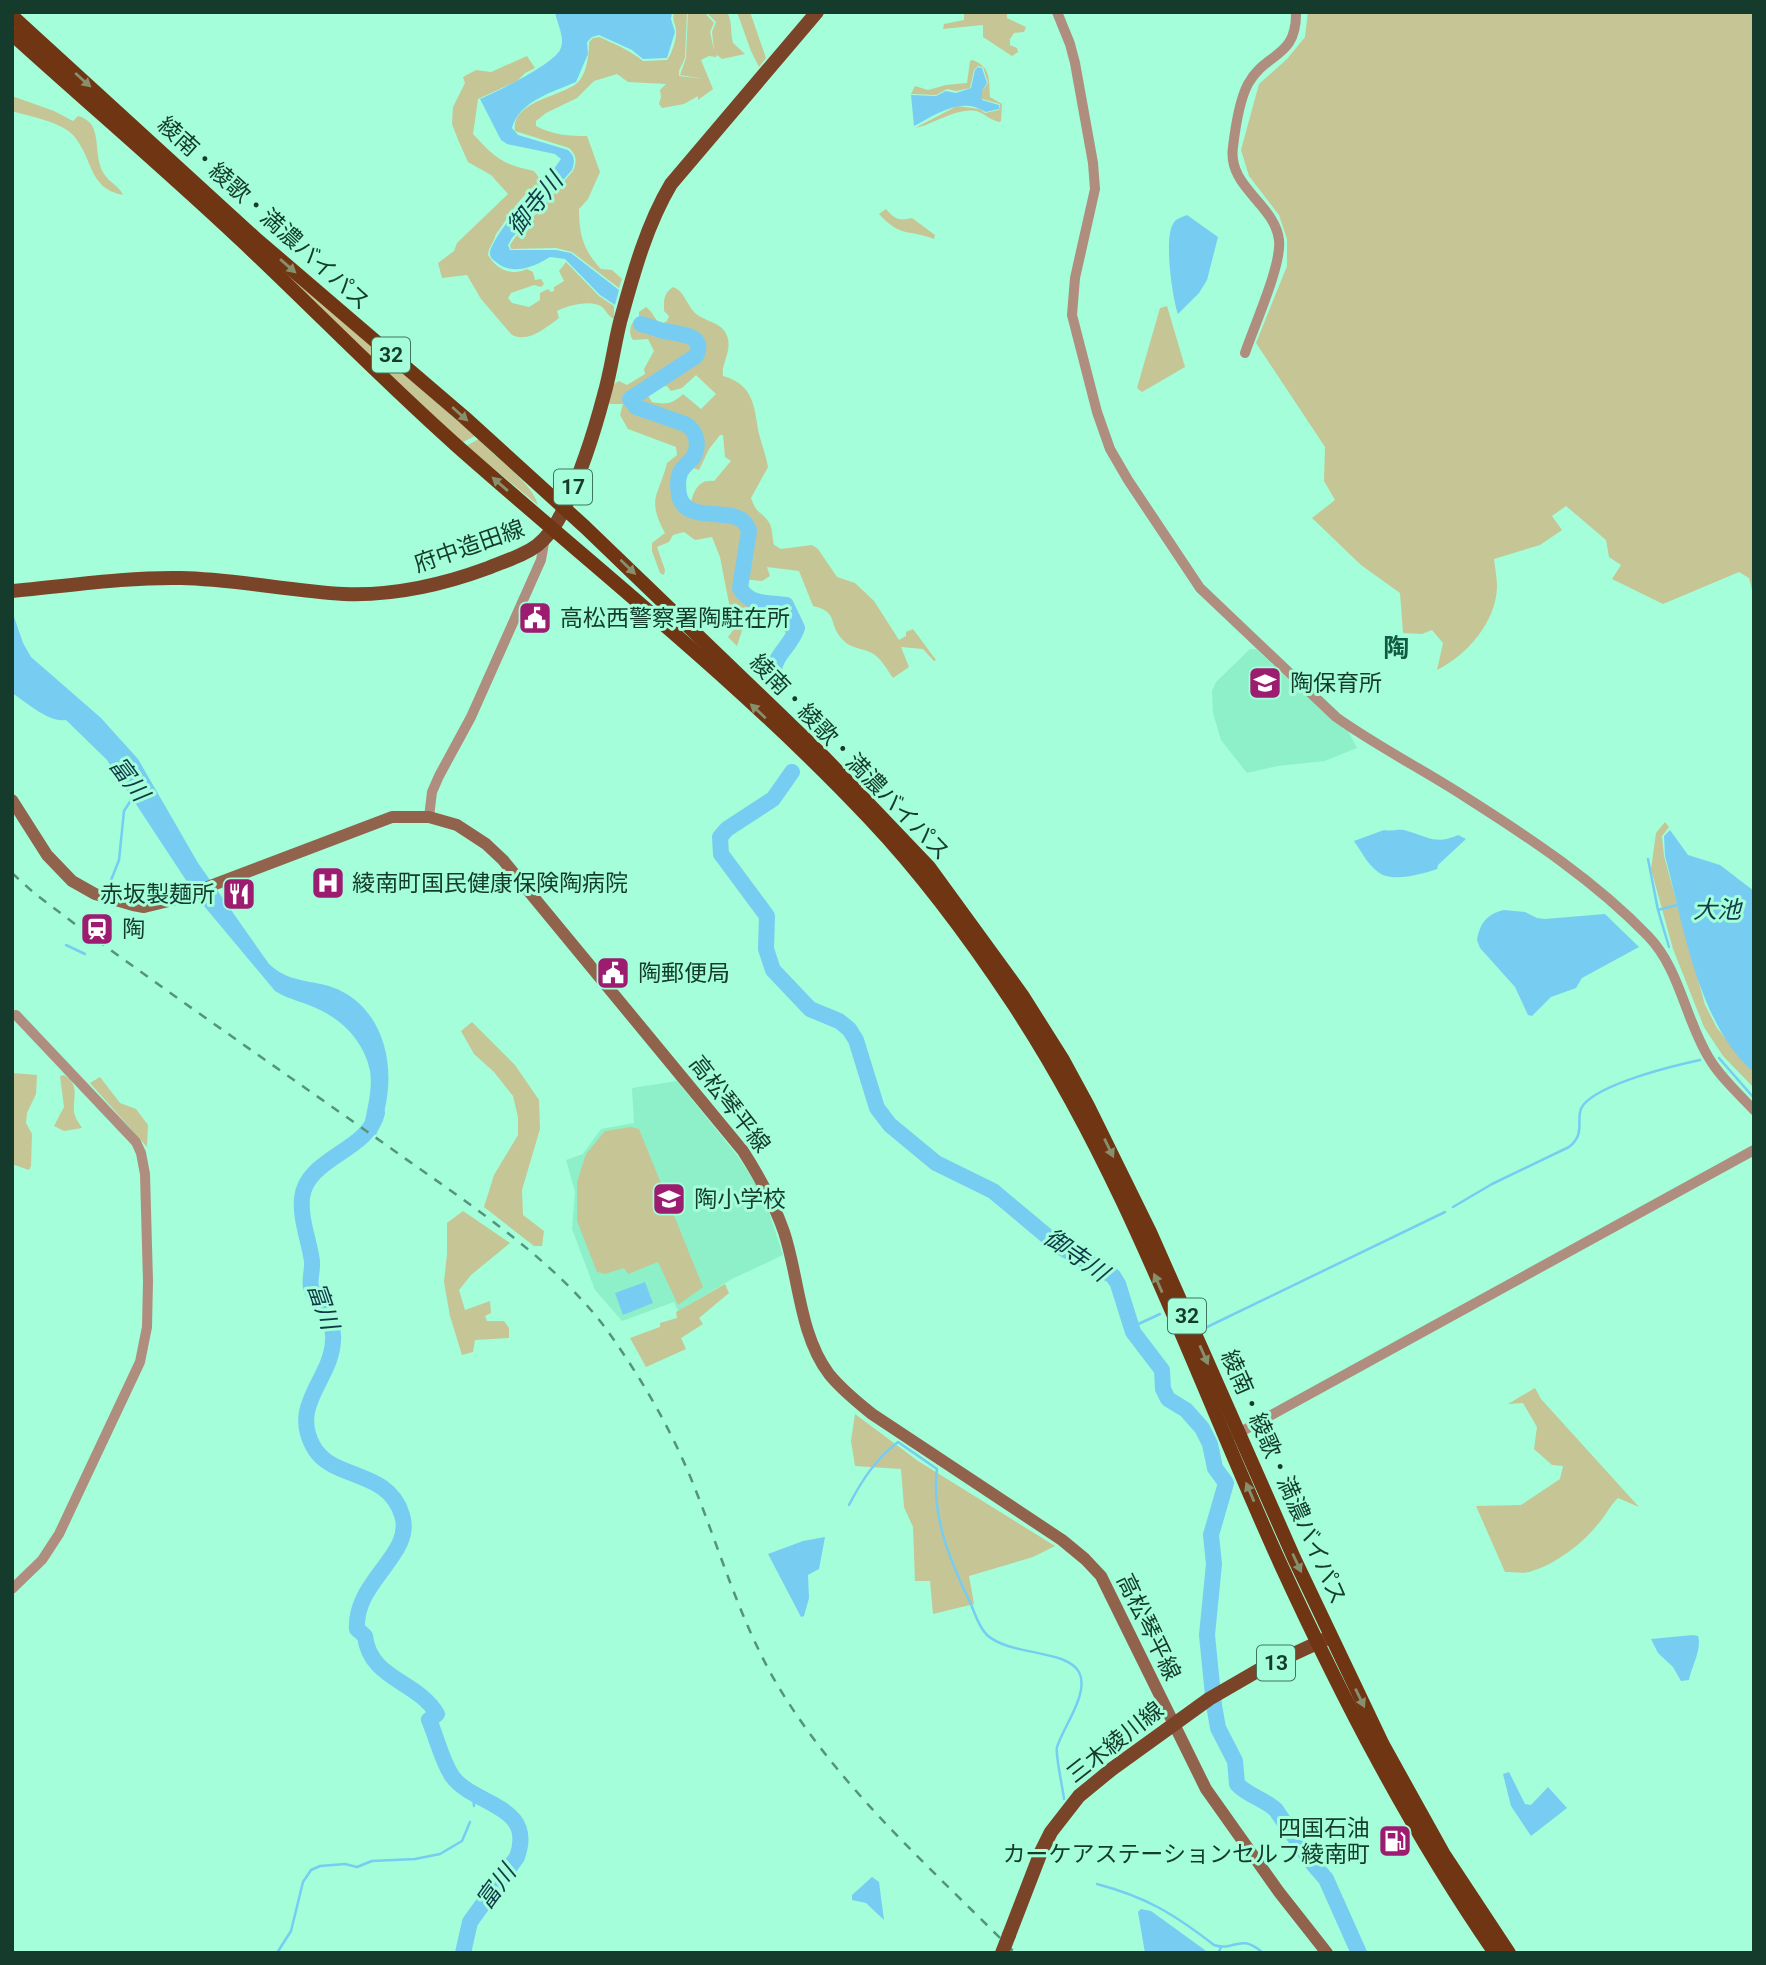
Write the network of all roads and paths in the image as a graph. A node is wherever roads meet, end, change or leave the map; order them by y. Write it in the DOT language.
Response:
graph roads {
  1 [pos="817,12"];
  2 [pos="1057,12"];
  3 [pos="1296,12"];
  4 [pos="12,16"];
  5 [pos="12,34"];
  6 [pos="28,39"];
  7 [pos="1245,353"];
  8 [pos="564,509"];
  9 [pos="552,529"];
  10 [pos="544,543"];
  11 [pos="12,591"];
  12 [pos="740,685"];
  13 [pos="12,800"];
  14 [pos="429,817"];
  15 [pos="16,1015"];
  16 [pos="1754,1111"];
  17 [pos="1754,1150"];
  18 [pos="1233,1436"];
  19 [pos="12,1589"];
  20 [pos="1325,1640"];
  21 [pos="1175,1724"];
  22 [pos="1002,1953"];
  23 [pos="1327,1953"];
  24 [pos="1495,1953"];
  25 [pos="1509,1953"];
  1 -- 8 [label="main road, 府中造田線 / 17"];
  2 -- 16 [label="street"];
  3 -- 7 [label="street"];
  4 -- 6 [label="highway, 綾南・綾歌・満濃バイパス / 32"];
  5 -- 6 [label="highway, 綾南・綾歌・満濃バイパス / 32"];
  6 -- 8 [label="highway, 綾南・綾歌・満濃バイパス / 32, one-way"];
  9 -- 6 [label="highway, 綾南・綾歌・満濃バイパス / 32, one-way"];
  8 -- 9 [label="main road, 府中造田線 / 17"];
  8 -- 12 [label="highway, 綾南・綾歌・満濃バイパス / 32, one-way"];
  9 -- 10 [label="main road, 府中造田線 / 17"];
  9 -- 12 [label="highway, 綾南・綾歌・満濃バイパス / 32"];
  10 -- 11 [label="main road, 府中造田線"];
  10 -- 14 [label="street"];
  12 -- 18 [label="highway, 綾南・綾歌・満濃バイパス / 32"];
  13 -- 14 [label="main road, 高松琴平線"];
  14 -- 21 [label="main road, 高松琴平線"];
  15 -- 19 [label="street"];
  17 -- 18 [label="street"];
  18 -- 20 [label="highway, 綾南・綾歌・満濃バイパス / 32"];
  20 -- 21 [label="main road, 三木綾川線 / 13"];
  20 -- 24 [label="highway, 綾南・綾歌・満濃バイパス / 32"];
  20 -- 25 [label="highway, 綾南・綾歌・満濃バイパス / 32, one-way"];
  21 -- 22 [label="main road, 三木綾川線 / 13, bridge"];
  21 -- 23 [label="main road, 高松琴平線"];
}
